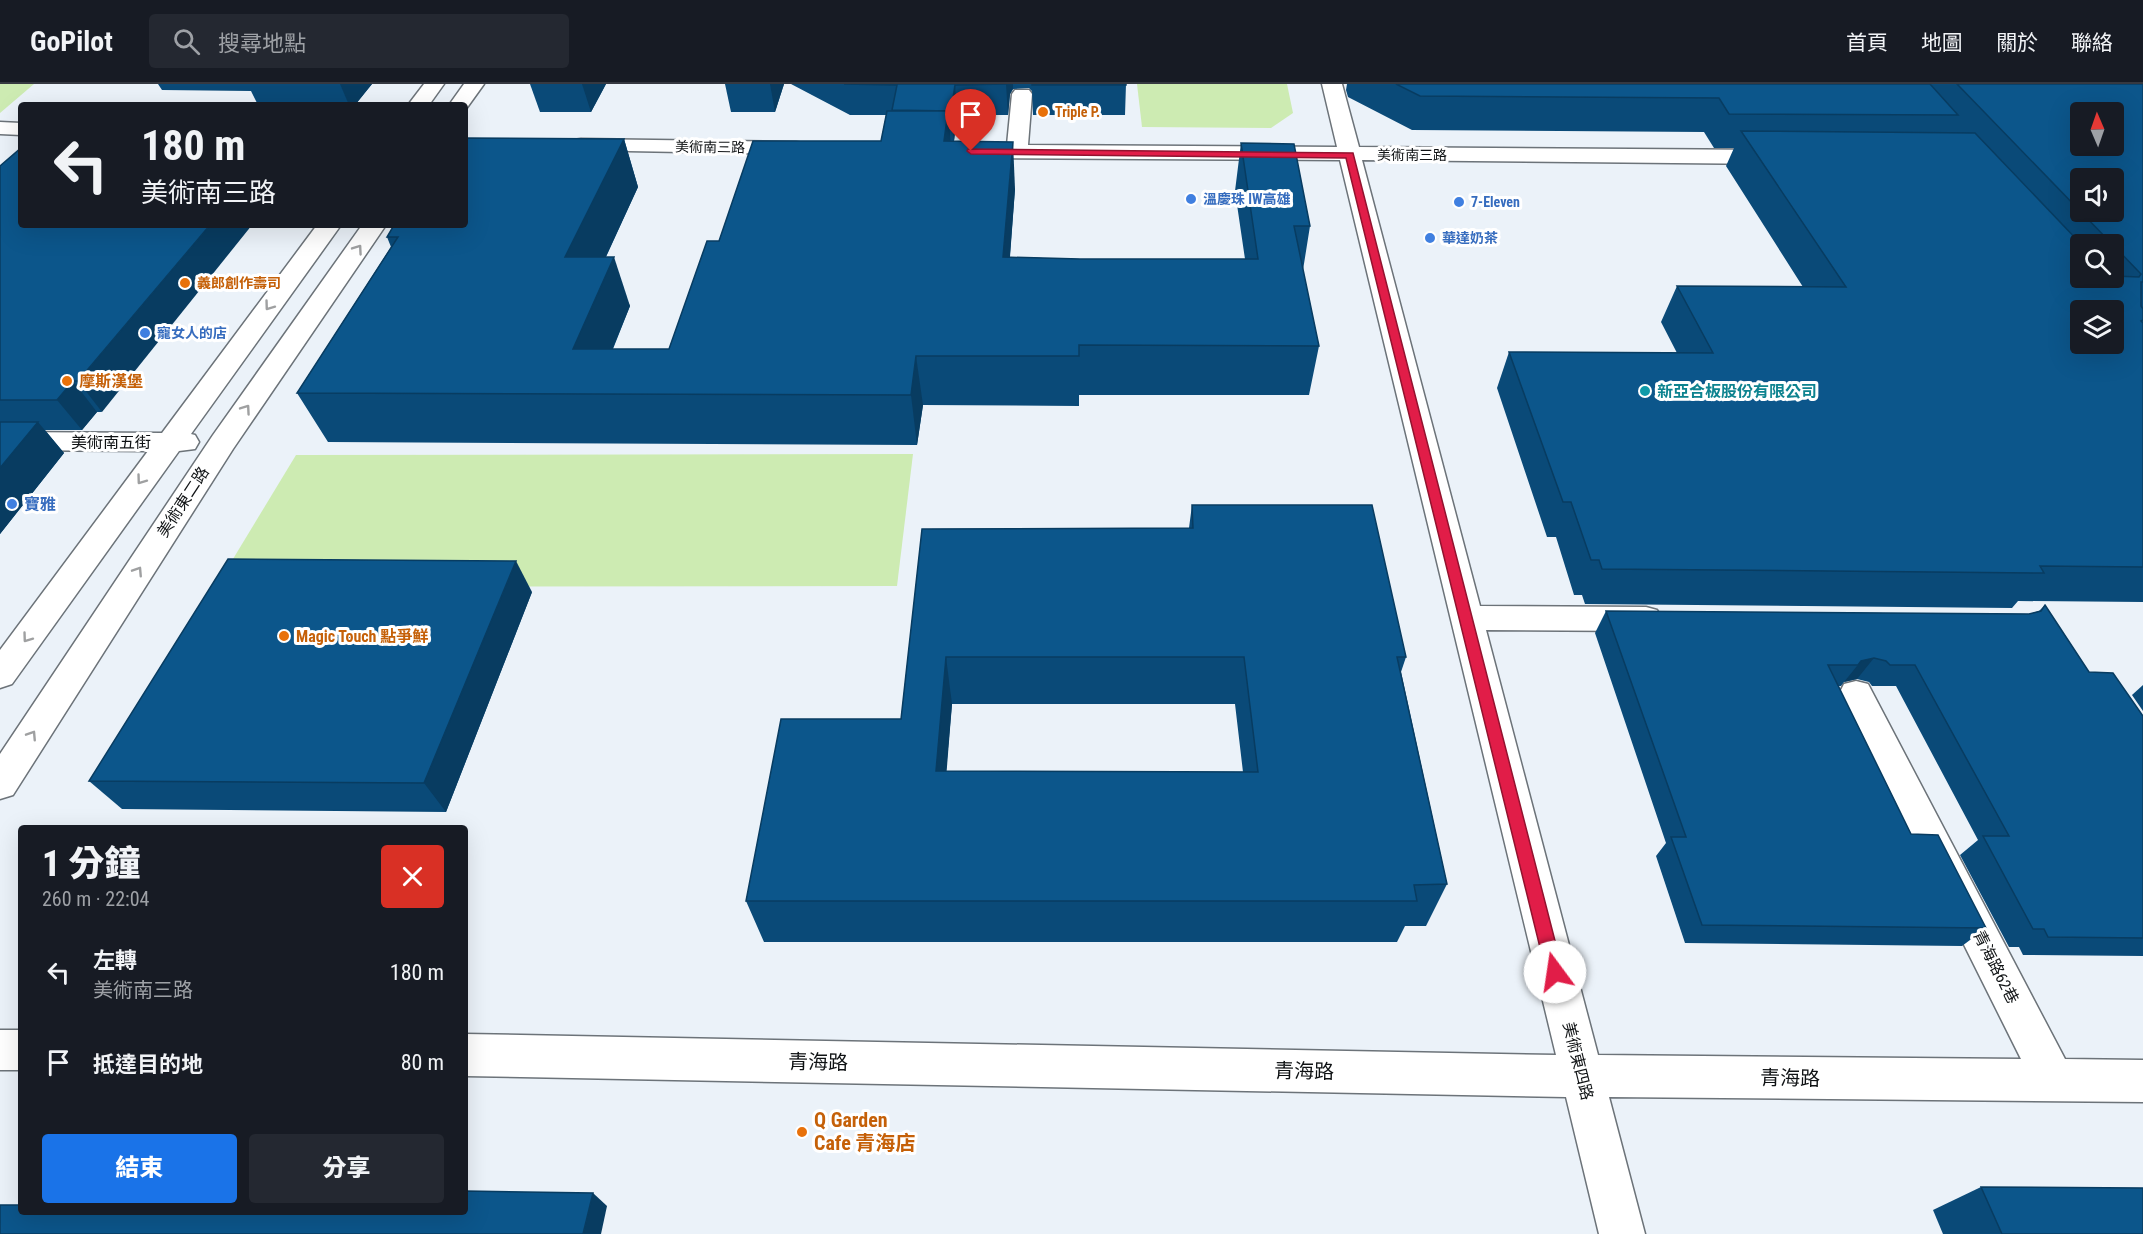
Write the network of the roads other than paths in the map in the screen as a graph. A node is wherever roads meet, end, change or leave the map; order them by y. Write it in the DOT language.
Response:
graph roads {
  1 [pos="434,84"];
  2 [pos="474,84"];
  3 [pos="1332,84"];
  4 [pos="1022,94"];
  5 [pos="420,102"];
  6 [pos="461,102"];
  7 [pos="0,128"];
  8 [pos="18,129"];
  9 [pos="556,145"];
  10 [pos="816,149"];
  11 [pos="946,151"];
  12 [pos="1017,152"];
  13 [pos="1350,155"];
  14 [pos="1796,157"];
  15 [pos="326,228"];
  16 [pos="372,228"];
  17 [pos="0,441"];
  18 [pos="168,442"];
  19 [pos="223,442"];
  20 [pos="1468,618"];
  21 [pos="1679,619"];
  22 [pos="0,675"];
  23 [pos="1856,694"];
  24 [pos="0,784"];
  25 [pos="0,1050"];
  26 [pos="18,1050"];
  27 [pos="468,1055"];
  28 [pos="1582,1076"];
  29 [pos="2054,1081"];
  30 [pos="2143,1081"];
  31 [pos="1622,1234"];
  1 -- 5 [label="street"];
  2 -- 6 [label="street"];
  3 -- 13 [label="street, 美術東四路"];
  4 -- 12 [label="street"];
  7 -- 8 [label="street"];
  9 -- 10 [label="street, 美術南三路"];
  11 -- 12 [label="street, 美術南三路"];
  12 -- 13 [label="street, 美術南三路"];
  13 -- 14 [label="street, 美術南三路"];
  13 -- 20 [label="street, 美術東四路"];
  15 -- 18 [label="street, one-way"];
  19 -- 16 [label="street, 美術東二路, one-way"];
  17 -- 18 [label="street, 美術南五街"];
  18 -- 19 [label="street, 美術南五街"];
  18 -- 22 [label="street, one-way"];
  24 -- 19 [label="street, 美術東二路, one-way"];
  20 -- 21 [label="street"];
  20 -- 28 [label="street, 美術東四路"];
  23 -- 29 [label="street, 青海路62巷"];
  25 -- 26 [label="street"];
  27 -- 28 [label="street, 青海路"];
  28 -- 29 [label="street, 青海路"];
  28 -- 31 [label="street, 美術東四路"];
  29 -- 30 [label="street, 青海路"];
}
